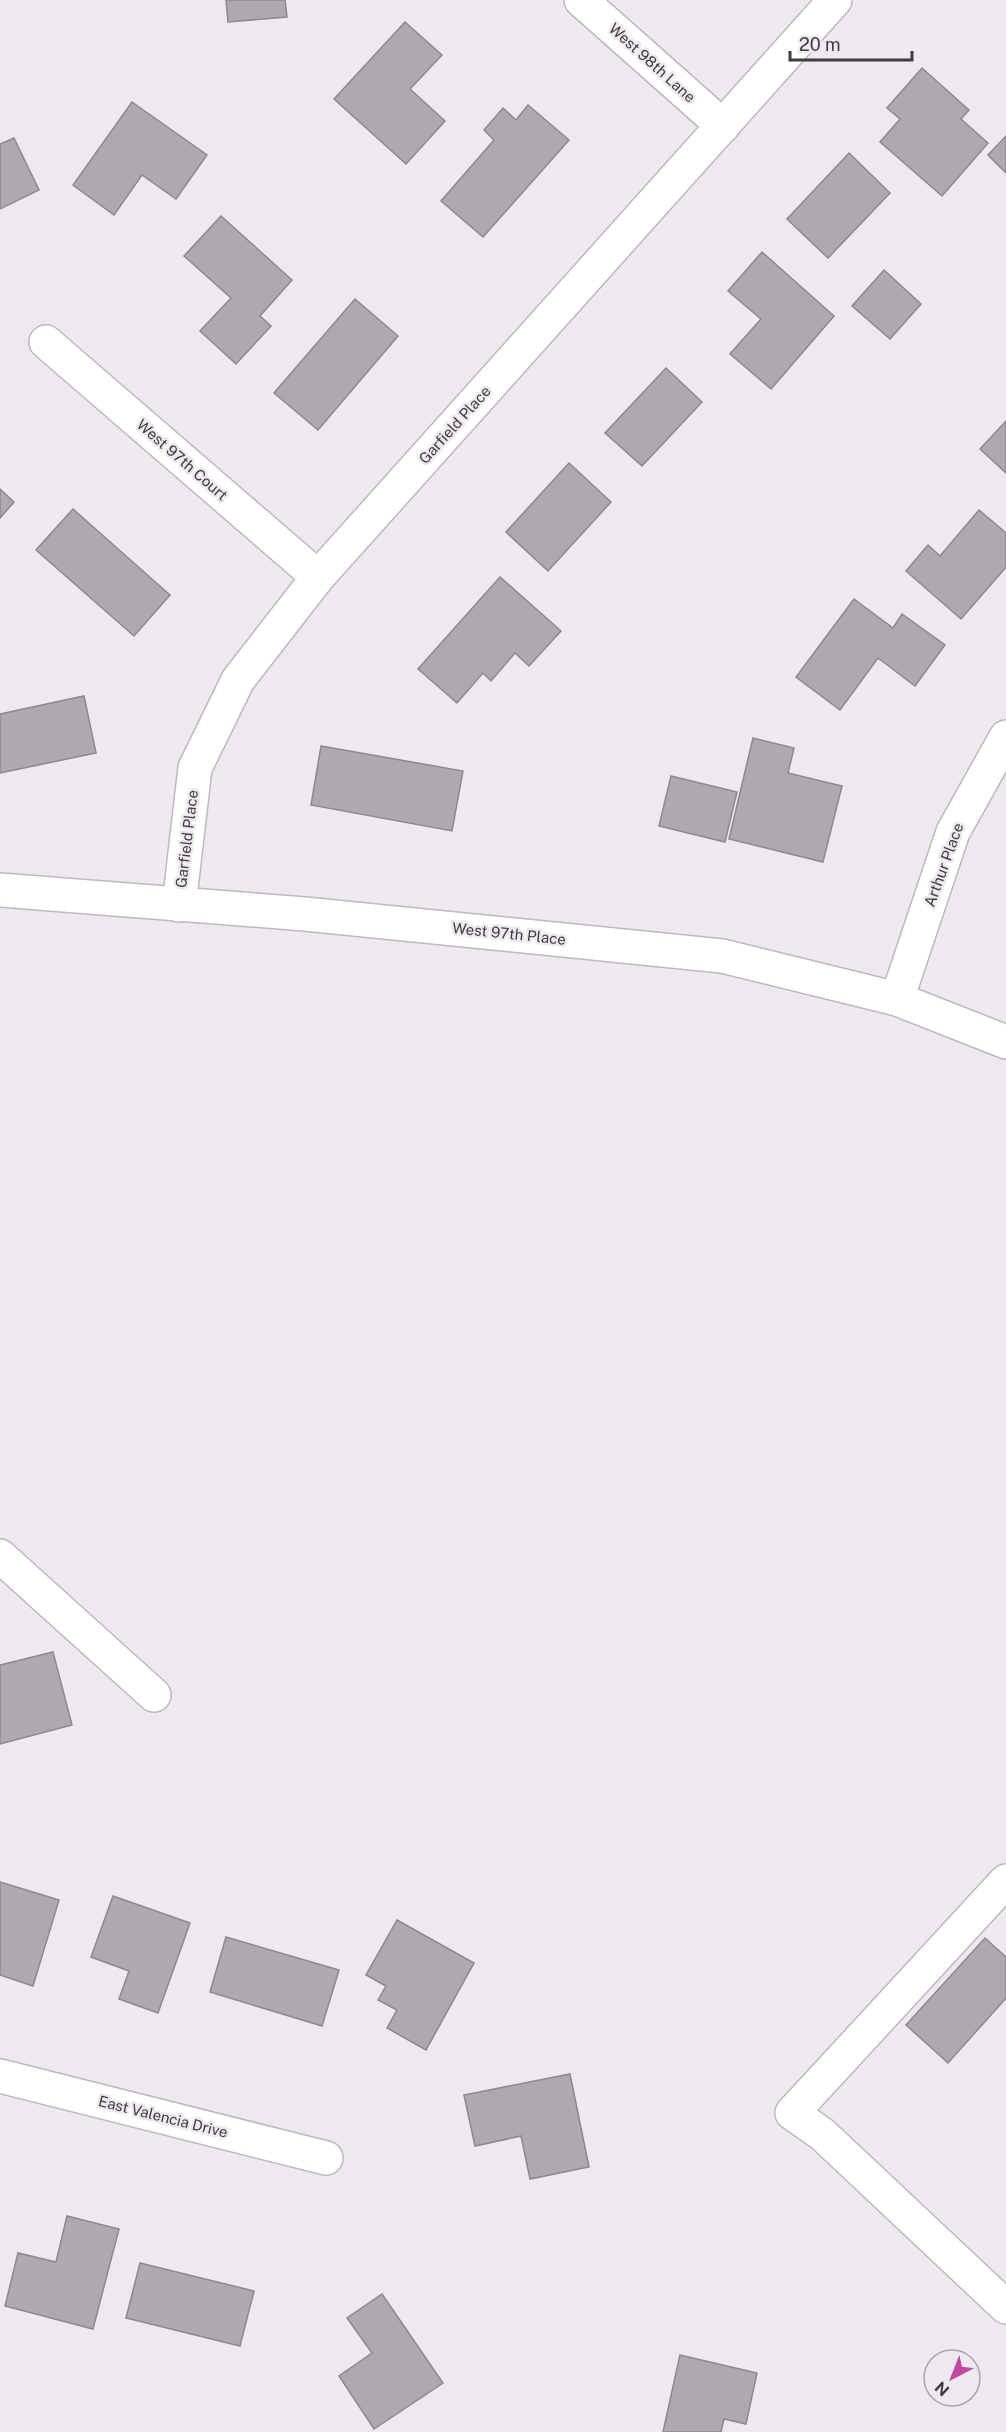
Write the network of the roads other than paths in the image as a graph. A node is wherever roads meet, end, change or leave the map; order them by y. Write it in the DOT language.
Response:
graph roads {
  1 [pos="581,0"];
  2 [pos="835,0"];
  3 [pos="723,126"];
  4 [pos="46,342"];
  5 [pos="318,577"];
  6 [pos="1006,737"];
  7 [pos="0,890"];
  8 [pos="179,905"];
  9 [pos="897,999"];
  10 [pos="1006,1042"];
  11 [pos="0,1556"];
  12 [pos="154,1695"];
  13 [pos="1006,1881"];
  14 [pos="0,2076"];
  15 [pos="326,2158"];
  16 [pos="1006,2307"];
  1 -- 3 [label="street, West 98th Lane"];
  2 -- 3 [label="street, Garfield Place"];
  3 -- 5 [label="street, Garfield Place"];
  4 -- 5 [label="street, West 97th Court"];
  5 -- 8 [label="street, Garfield Place"];
  6 -- 9 [label="street, Arthur Place"];
  7 -- 8 [label="street, West 97th Place"];
  8 -- 9 [label="street, West 97th Place"];
  9 -- 10 [label="street, West 97th Place"];
  11 -- 12 [label="street"];
  13 -- 16 [label="street"];
  14 -- 15 [label="street, East Valencia Drive"];
}
